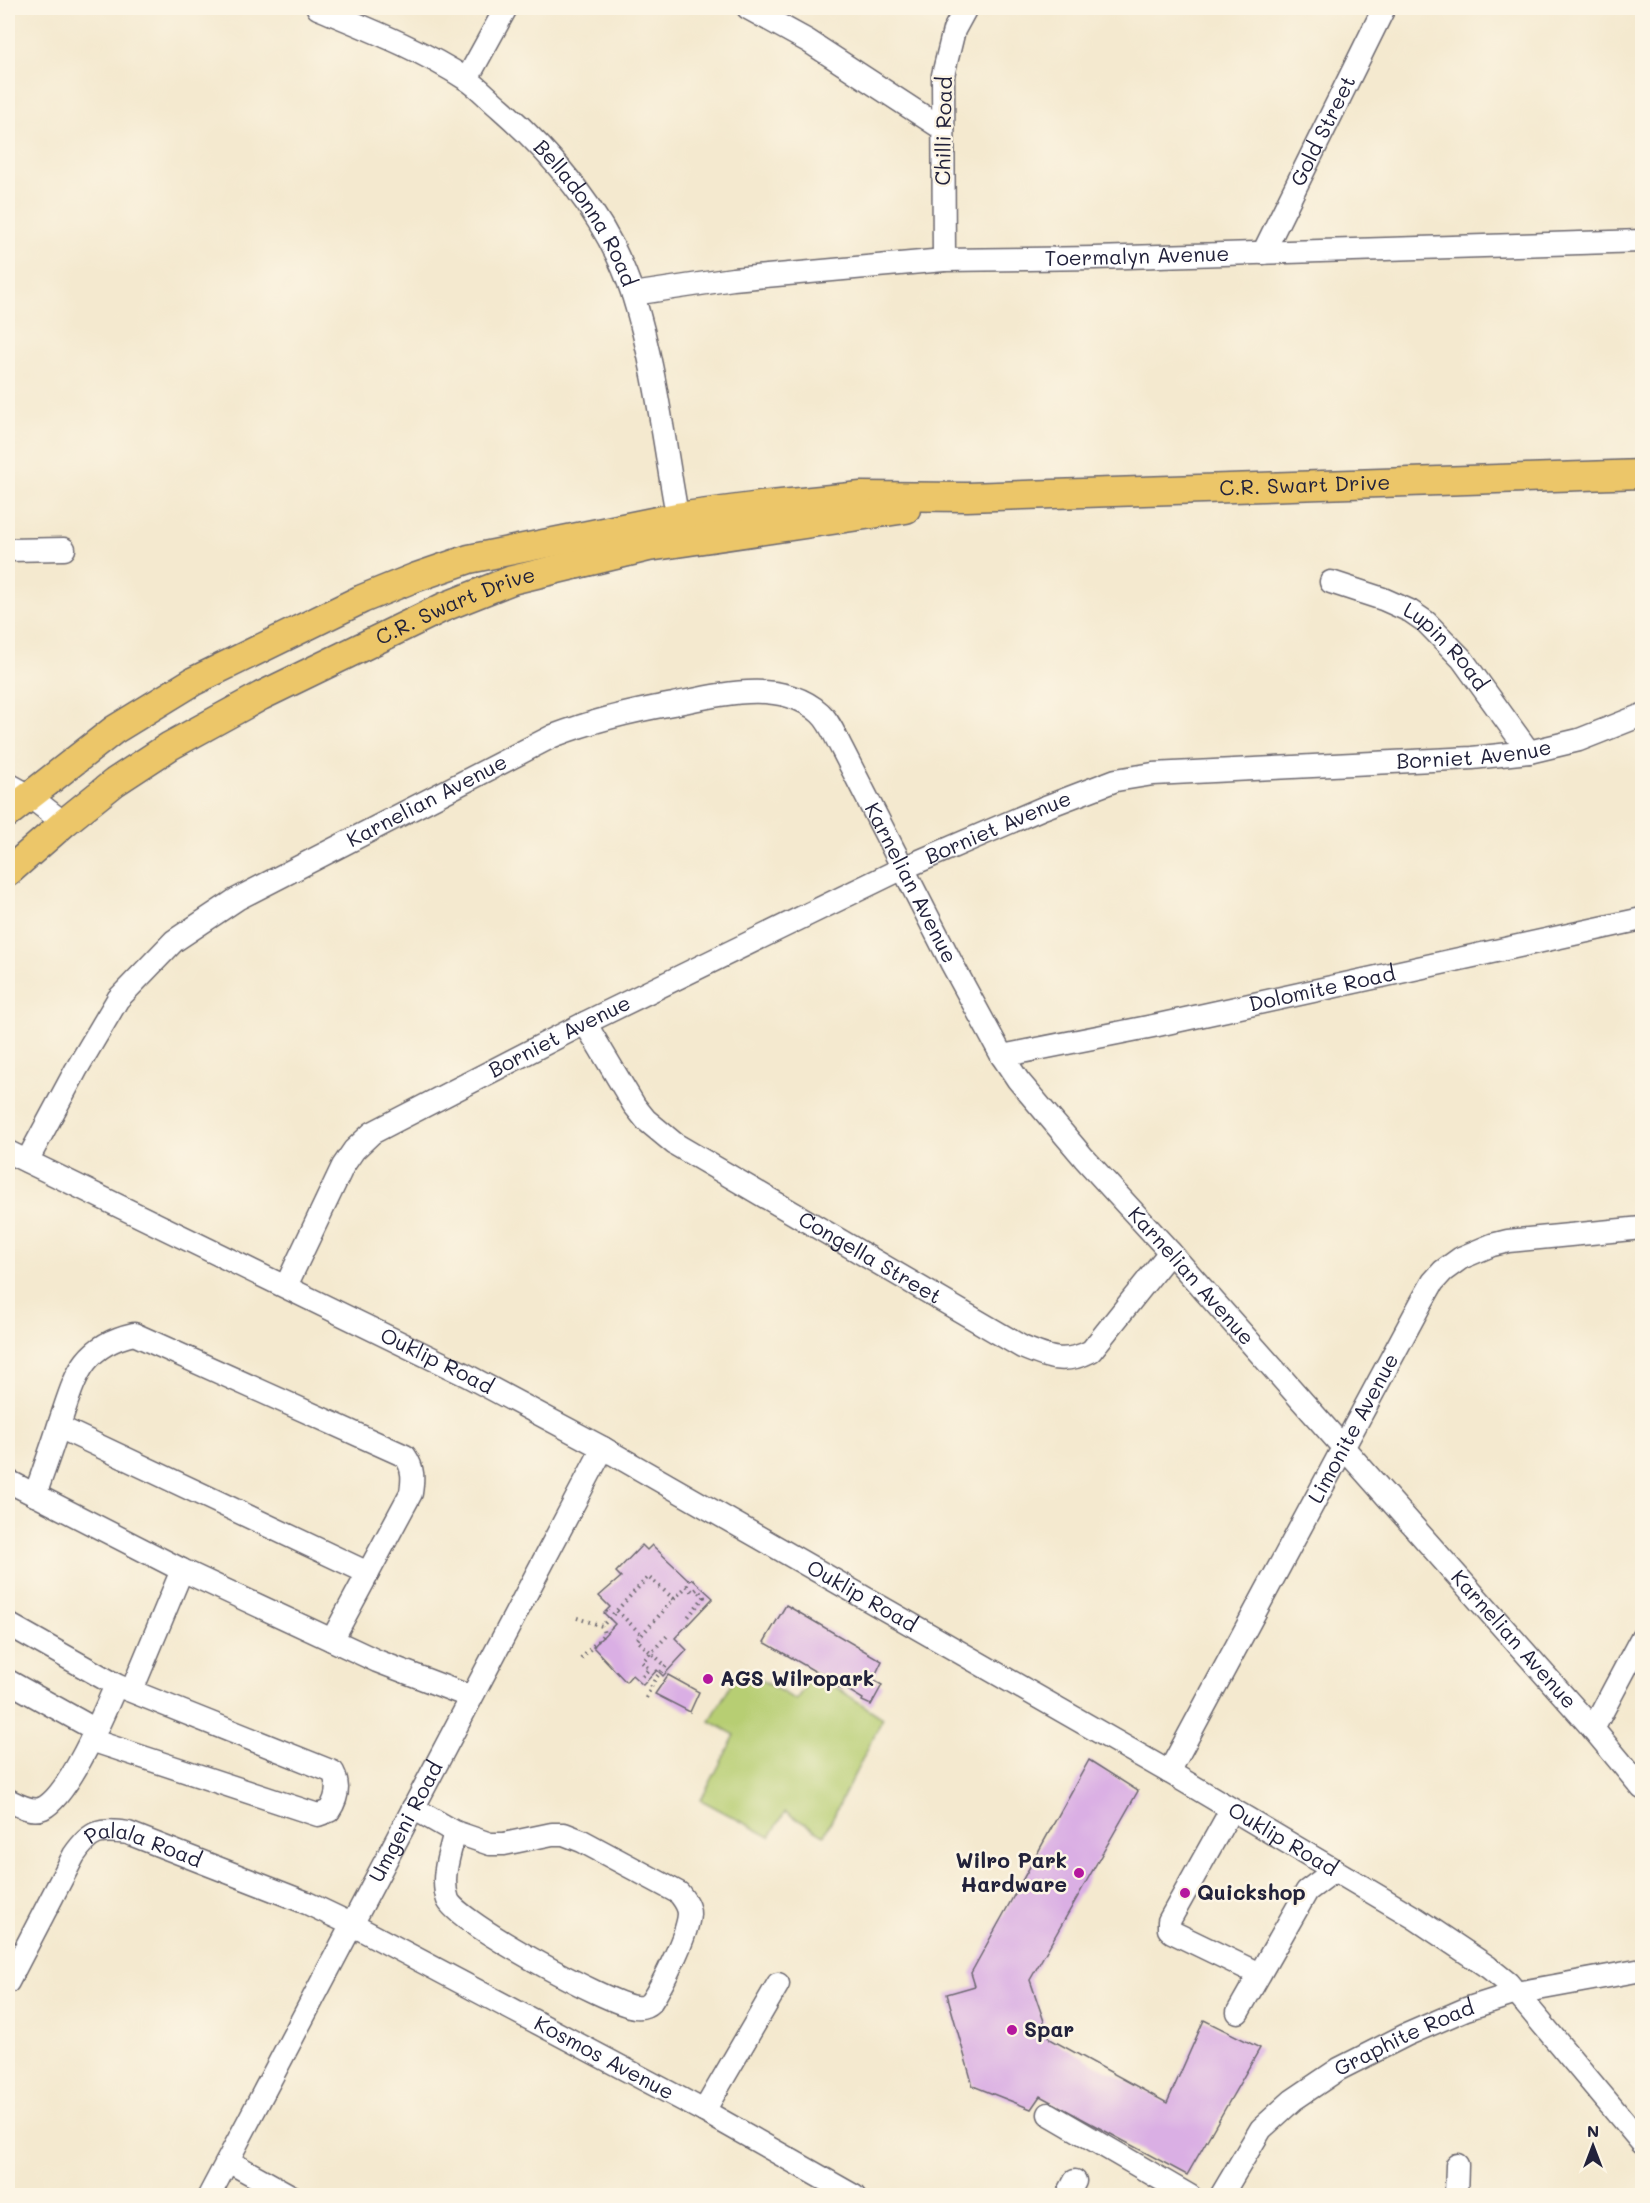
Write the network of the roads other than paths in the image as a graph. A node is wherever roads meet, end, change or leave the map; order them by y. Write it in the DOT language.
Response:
graph roads {
  1 [pos="318,8"];
  2 [pos="506,8"];
  3 [pos="748,8"];
  4 [pos="1384,8"];
  5 [pos="959,10"];
  6 [pos="467,79"];
  7 [pos="943,129"];
  8 [pos="1642,241"];
  9 [pos="1263,253"];
  10 [pos="944,260"];
  11 [pos="633,294"];
  12 [pos="1642,474"];
  13 [pos="680,530"];
  14 [pos="63,549"];
  15 [pos="8,550"];
  16 [pos="1331,582"];
  17 [pos="1642,716"];
  18 [pos="1529,752"];
  19 [pos="14,797"];
  20 [pos="64,823"];
  21 [pos="901,869"];
  22 [pos="8,872"];
  23 [pos="1642,919"];
  24 [pos="585,1023"];
  25 [pos="1002,1056"];
  26 [pos="17,1157"];
  27 [pos="1642,1228"];
  28 [pos="1170,1252"];
  29 [pos="286,1286"];
  30 [pos="59,1427"];
  31 [pos="1343,1447"];
  32 [pos="603,1448"];
  33 [pos="8,1481"];
  34 [pos="34,1495"];
  35 [pos="182,1570"];
  36 [pos="368,1573"];
  37 [pos="8,1624"];
  38 [pos="1642,1637"];
  39 [pos="332,1640"];
  40 [pos="8,1681"];
  41 [pos="124,1688"];
  42 [pos="471,1697"];
  43 [pos="1593,1729"];
  44 [pos="94,1735"];
  45 [pos="1169,1772"];
  46 [pos="1642,1788"];
  47 [pos="8,1800"];
  48 [pos="413,1808"];
  49 [pos="1231,1810"];
  50 [pos="455,1832"];
  51 [pos="1335,1870"];
  52 [pos="351,1924"];
  53 [pos="1642,1970"];
  54 [pos="1259,1974"];
  55 [pos="8,1982"];
  56 [pos="778,1984"];
  57 [pos="1516,1993"];
  58 [pos="1238,2012"];
  59 [pos="704,2111"];
  60 [pos="1049,2114"];
  61 [pos="1642,2143"];
  62 [pos="228,2162"];
  63 [pos="1457,2165"];
  64 [pos="209,2196"];
  65 [pos="291,2196"];
  66 [pos="854,2196"];
  67 [pos="1190,2196"];
  68 [pos="1221,2196"];
  69 [pos="1456,2196"];
  1 -- 6 [label="street, Belladonna Road"];
  2 -- 6 [label="street"];
  3 -- 7 [label="street"];
  4 -- 9 [label="street, Gold Street"];
  5 -- 7 [label="street, Chilli Road"];
  6 -- 11 [label="street, Belladonna Road"];
  7 -- 10 [label="street, Chilli Road"];
  8 -- 9 [label="street, Toermalyn Avenue"];
  9 -- 10 [label="street, Toermalyn Avenue"];
  10 -- 11 [label="street, Toermalyn Avenue"];
  11 -- 13 [label="street, Belladonna Road"];
  12 -- 13 [label="main road, C.R. Swart Drive"];
  13 -- 19 [label="main road, C.R. Swart Drive"];
  13 -- 20 [label="main road, C.R. Swart Drive"];
  14 -- 15 [label="street"];
  16 -- 18 [label="street, Lupin Road"];
  17 -- 18 [label="street, Borniet Avenue"];
  18 -- 21 [label="street, Borniet Avenue"];
  19 -- 20 [label="street"];
  20 -- 22 [label="main road, C.R. Swart Drive"];
  21 -- 24 [label="street, Borniet Avenue"];
  21 -- 25 [label="street, Karnelian Avenue"];
  21 -- 26 [label="street, Karnelian Avenue"];
  23 -- 25 [label="street, Dolomite Road"];
  24 -- 28 [label="street, Congella Street"];
  24 -- 29 [label="street, Borniet Avenue"];
  25 -- 28 [label="street, Karnelian Avenue"];
  26 -- 29 [label="street, Ouklip Road"];
  27 -- 31 [label="street, Limonite Avenue"];
  28 -- 31 [label="street, Karnelian Avenue"];
  29 -- 32 [label="street, Ouklip Road"];
  30 -- 34 [label="street"];
  30 -- 36 [label="street"];
  30 -- 36 [label="street"];
  31 -- 43 [label="street, Karnelian Avenue"];
  31 -- 45 [label="street, Limonite Avenue"];
  32 -- 42 [label="street, Umgeni Road"];
  32 -- 45 [label="street, Ouklip Road"];
  33 -- 34 [label="street"];
  34 -- 35 [label="street"];
  35 -- 39 [label="street"];
  35 -- 41 [label="street"];
  36 -- 39 [label="street"];
  37 -- 41 [label="street"];
  38 -- 43 [label="street"];
  39 -- 42 [label="street"];
  40 -- 44 [label="street"];
  41 -- 44 [label="street"];
  41 -- 44 [label="street"];
  42 -- 48 [label="street, Umgeni Road"];
  43 -- 46 [label="street, Karnelian Avenue"];
  44 -- 47 [label="street"];
  45 -- 49 [label="street, Ouklip Road"];
  48 -- 50 [label="street"];
  48 -- 52 [label="street, Umgeni Road"];
  49 -- 51 [label="street, Ouklip Road"];
  49 -- 54 [label="street"];
  50 -- 50 [label="street"];
  51 -- 54 [label="street"];
  51 -- 57 [label="street, Ouklip Road"];
  52 -- 55 [label="street, Palala Road"];
  52 -- 59 [label="street, Kosmos Avenue"];
  52 -- 62 [label="street, Umgeni Road"];
  53 -- 57 [label="street, Graphite Road"];
  54 -- 58 [label="street"];
  56 -- 59 [label="street"];
  57 -- 61 [label="street, Ouklip Road"];
  57 -- 68 [label="street, Graphite Road"];
  59 -- 66 [label="street, Kosmos Avenue"];
  60 -- 67 [label="street"];
  62 -- 64 [label="street, Umgeni Road"];
  62 -- 65 [label="street"];
  63 -- 69 [label="street"];
}
